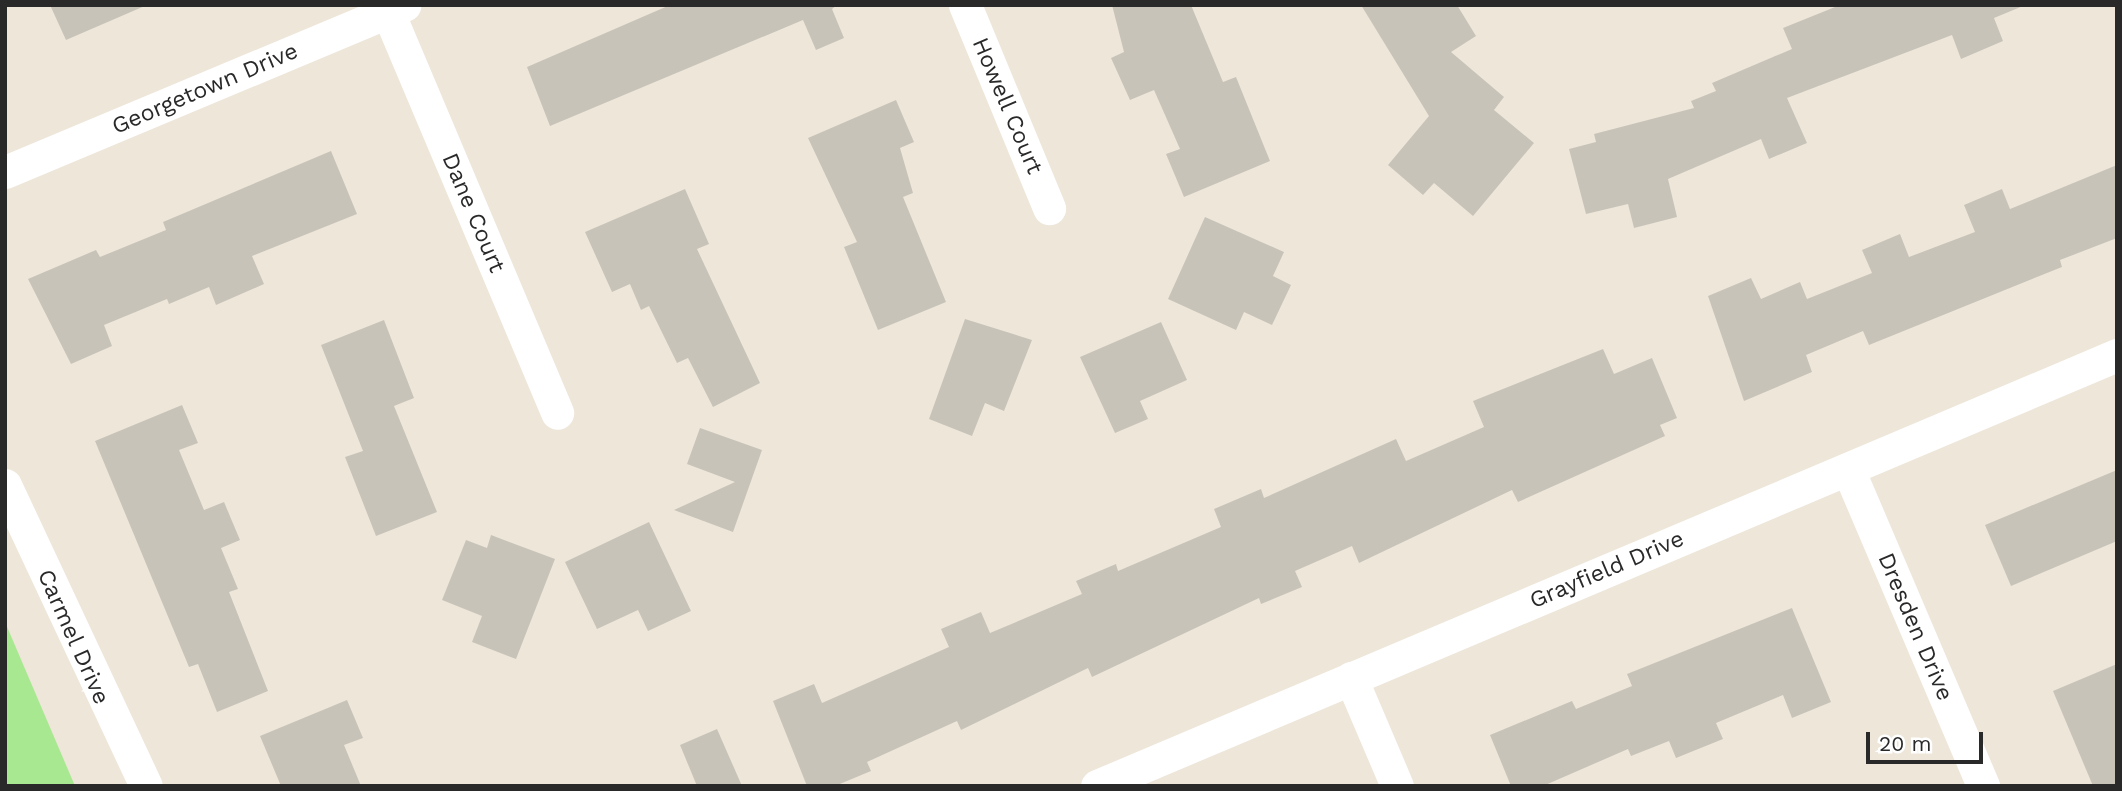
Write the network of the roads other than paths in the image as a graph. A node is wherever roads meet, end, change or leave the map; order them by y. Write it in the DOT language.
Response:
graph roads {
  1 [pos="965,5"];
  2 [pos="396,9"];
  3 [pos="5,172"];
  4 [pos="1049,208"];
  5 [pos="2117,355"];
  6 [pos="557,413"];
  7 [pos="1848,469"];
  8 [pos="5,485"];
  9 [pos="1351,678"];
  10 [pos="146,786"];
  11 [pos="1097,786"];
  12 [pos="1397,786"];
  13 [pos="1983,786"];
  1 -- 4 [label="street, Howell Court"];
  2 -- 3 [label="street, Georgetown Drive"];
  2 -- 6 [label="street, Dane Court"];
  5 -- 7 [label="street, Grayfield Drive"];
  7 -- 9 [label="street, Grayfield Drive"];
  7 -- 13 [label="street, Dresden Drive"];
  8 -- 10 [label="street, Carmel Drive"];
  9 -- 11 [label="street, Grayfield Drive"];
  9 -- 12 [label="street"];
}
